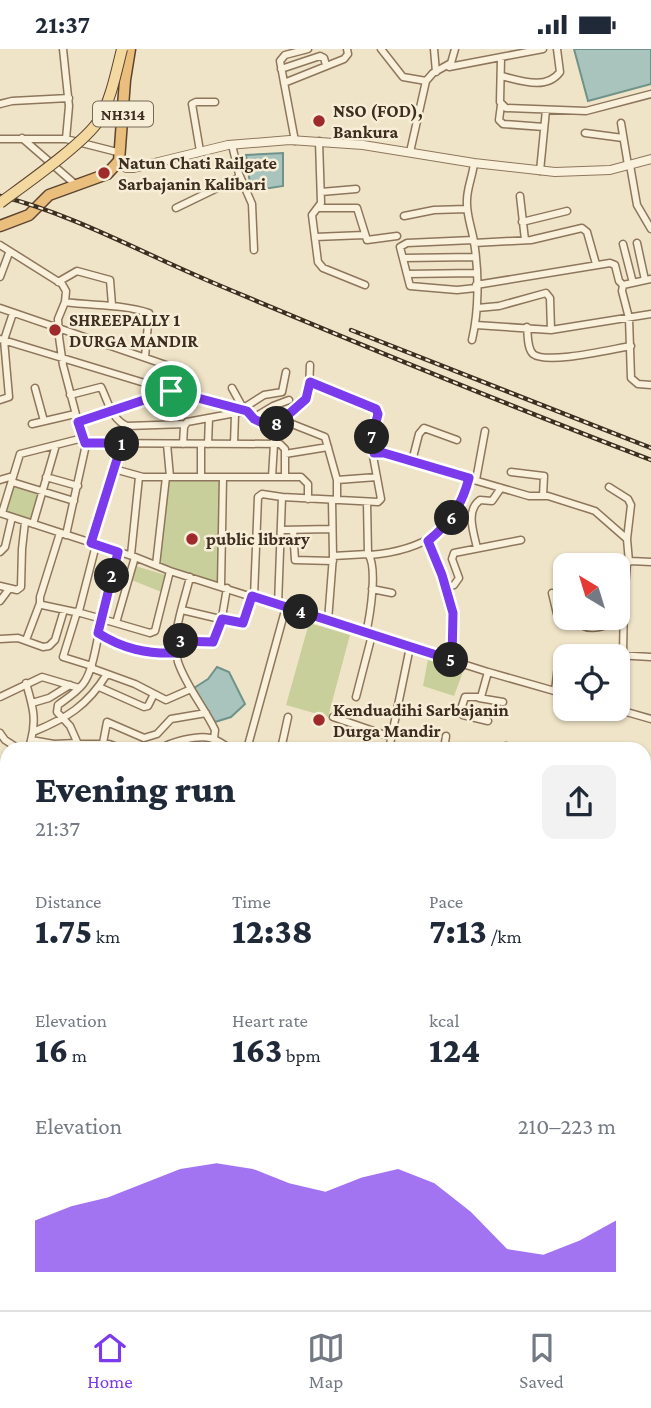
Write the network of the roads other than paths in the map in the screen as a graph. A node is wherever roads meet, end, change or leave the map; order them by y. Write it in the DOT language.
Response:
graph roads {
  1 [pos="63,49"];
  2 [pos="122,49"];
  3 [pos="130,49"];
  4 [pos="308,49"];
  5 [pos="347,49"];
  6 [pos="381,49"];
  7 [pos="434,49"];
  8 [pos="455,49"];
  9 [pos="543,49"];
  10 [pos="558,49"];
  11 [pos="501,58"];
  12 [pos="326,65"];
  13 [pos="447,67"];
  14 [pos="281,69"];
  15 [pos="436,72"];
  16 [pos="501,76"];
  17 [pos="426,81"];
  18 [pos="284,83"];
  19 [pos="651,94"];
  20 [pos="69,97"];
  21 [pos="215,102"];
  22 [pos="0,104"];
  23 [pos="501,105"];
  24 [pos="546,110"];
  25 [pos="621,123"];
  26 [pos="544,127"];
  27 [pos="586,133"];
  28 [pos="22,138"];
  29 [pos="623,138"];
  30 [pos="0,139"];
  31 [pos="66,139"];
  32 [pos="295,141"];
  33 [pos="319,141"];
  34 [pos="232,145"];
  35 [pos="200,151"];
  36 [pos="410,152"];
  37 [pos="120,157"];
  38 [pos="651,159"];
  39 [pos="474,163"];
  40 [pos="629,165"];
  41 [pos="540,171"];
  42 [pos="240,177"];
  43 [pos="76,185"];
  44 [pos="356,189"];
  45 [pos="321,192"];
  46 [pos="520,196"];
  47 [pos="0,203"];
  48 [pos="176,208"];
  49 [pos="318,208"];
  50 [pos="467,209"];
  51 [pos="566,211"];
  52 [pos="404,216"];
  53 [pos="522,222"];
  54 [pos="0,226"];
  55 [pos="651,229"];
  56 [pos="364,235"];
  57 [pos="397,236"];
  58 [pos="315,237"];
  59 [pos="525,240"];
  60 [pos="474,241"];
  61 [pos="638,243"];
  62 [pos="623,244"];
  63 [pos="0,246"];
  64 [pos="254,250"];
  65 [pos="9,253"];
  66 [pos="475,257"];
  67 [pos="404,258"];
  68 [pos="597,264"];
  69 [pos="407,274"];
  70 [pos="476,274"];
  71 [pos="0,277"];
  72 [pos="648,279"];
  73 [pos="58,282"];
  74 [pos="633,283"];
  75 [pos="365,285"];
  76 [pos="623,285"];
  77 [pos="476,287"];
  78 [pos="65,302"];
  79 [pos="112,305"];
  80 [pos="0,308"];
  81 [pos="477,308"];
  82 [pos="13,313"];
  83 [pos="651,314"];
  84 [pos="629,318"];
  85 [pos="476,325"];
  86 [pos="527,327"];
  87 [pos="58,328"];
  88 [pos="551,330"];
  89 [pos="2,339"];
  90 [pos="472,340"];
  91 [pos="631,346"];
  92 [pos="145,357"];
  93 [pos="62,358"];
  94 [pos="310,365"];
  95 [pos="286,372"];
  96 [pos="310,382"];
  97 [pos="651,385"];
  98 [pos="35,388"];
  99 [pos="232,388"];
  100 [pos="171,391"];
  101 [pos="71,395"];
  102 [pos="0,400"];
  103 [pos="289,400"];
  104 [pos="242,409"];
  105 [pos="111,411"];
  106 [pos="75,414"];
  107 [pos="234,414"];
  108 [pos="209,418"];
  109 [pos="253,418"];
  110 [pos="282,420"];
  111 [pos="44,421"];
  112 [pos="78,422"];
  113 [pos="32,424"];
  114 [pos="186,424"];
  115 [pos="273,428"];
  116 [pos="485,431"];
  117 [pos="457,440"];
  118 [pos="84,441"];
  119 [pos="122,443"];
  120 [pos="167,444"];
  121 [pos="183,444"];
  122 [pos="204,444"];
  123 [pos="234,444"];
  124 [pos="274,444"];
  125 [pos="56,445"];
  126 [pos="328,447"];
  127 [pos="285,453"];
  128 [pos="374,453"];
  129 [pos="412,461"];
  130 [pos="114,468"];
  131 [pos="511,473"];
  132 [pos="46,477"];
  133 [pos="143,477"];
  134 [pos="168,477"];
  135 [pos="201,477"];
  136 [pos="223,477"];
  137 [pos="273,477"];
  138 [pos="285,477"];
  139 [pos="377,477"];
  140 [pos="13,479"];
  141 [pos="472,479"];
  142 [pos="0,480"];
  143 [pos="337,480"];
  144 [pos="78,487"];
  145 [pos="609,487"];
  146 [pos="501,488"];
  147 [pos="42,492"];
  148 [pos="278,496"];
  149 [pos="543,496"];
  150 [pos="308,499"];
  151 [pos="334,500"];
  152 [pos="74,501"];
  153 [pos="367,502"];
  154 [pos="1,513"];
  155 [pos="12,517"];
  156 [pos="29,523"];
  157 [pos="331,529"];
  158 [pos="281,530"];
  159 [pos="293,530"];
  160 [pos="63,533"];
  161 [pos="627,539"];
  162 [pos="521,540"];
  163 [pos="428,541"];
  164 [pos="93,544"];
  165 [pos="477,548"];
  166 [pos="0,552"];
  167 [pos="118,552"];
  168 [pos="628,553"];
  169 [pos="369,554"];
  170 [pos="133,556"];
  171 [pos="333,559"];
  172 [pos="630,562"];
  173 [pos="651,562"];
  174 [pos="156,565"];
  175 [pos="170,571"];
  176 [pos="190,577"];
  177 [pos="0,586"];
  178 [pos="224,587"];
  179 [pos="9,589"];
  180 [pos="372,589"];
  181 [pos="446,589"];
  182 [pos="392,593"];
  183 [pos="552,593"];
  184 [pos="253,597"];
  185 [pos="553,597"];
  186 [pos="0,601"];
  187 [pos="40,603"];
  188 [pos="278,604"];
  189 [pos="286,607"];
  190 [pos="64,610"];
  191 [pos="182,610"];
  192 [pos="77,612"];
  193 [pos="102,619"];
  194 [pos="222,619"];
  195 [pos="328,621"];
  196 [pos="116,623"];
  197 [pos="98,633"];
  198 [pos="369,634"];
  199 [pos="0,639"];
  200 [pos="26,640"];
  201 [pos="176,641"];
  202 [pos="410,647"];
  203 [pos="176,653"];
  204 [pos="630,656"];
  205 [pos="651,657"];
  206 [pos="452,660"];
  207 [pos="91,667"];
  208 [pos="488,672"];
  209 [pos="107,674"];
  210 [pos="26,683"];
  211 [pos="70,685"];
  212 [pos="99,687"];
  213 [pos="79,688"];
  214 [pos="191,688"];
  215 [pos="553,690"];
  216 [pos="154,694"];
  217 [pos="0,697"];
  218 [pos="356,697"];
  219 [pos="480,698"];
  220 [pos="503,702"];
  221 [pos="32,703"];
  222 [pos="206,713"];
  223 [pos="630,713"];
  224 [pos="288,717"];
  225 [pos="333,717"];
  226 [pos="64,719"];
  227 [pos="651,719"];
  228 [pos="488,721"];
  229 [pos="33,732"];
  230 [pos="446,736"];
  231 [pos="391,737"];
  232 [pos="214,739"];
  233 [pos="31,740"];
  234 [pos="42,742"];
  235 [pos="76,742"];
  236 [pos="103,742"];
  237 [pos="179,742"];
  238 [pos="219,742"];
  239 [pos="249,742"];
  240 [pos="283,742"];
  241 [pos="390,742"];
  242 [pos="445,742"];
  1 -- 20 [label="street"];
  2 -- 47 [label="main road, bridge"];
  3 -- 37 [label="highway, NH314"];
  4 -- 14 [label="street"];
  5 -- 12 [label="street"];
  6 -- 17 [label="street"];
  7 -- 15 [label="street"];
  8 -- 13 [label="street"];
  9 -- 11 [label="street"];
  10 -- 16 [label="street"];
  11 -- 13 [label="street"];
  11 -- 16 [label="street"];
  12 -- 14 [label="street"];
  12 -- 18 [label="street"];
  13 -- 15 [label="street"];
  14 -- 18 [label="street"];
  15 -- 17 [label="street"];
  16 -- 23 [label="street"];
  17 -- 36 [label="street"];
  18 -- 32 [label="street"];
  19 -- 24 [label="street"];
  20 -- 22 [label="street"];
  20 -- 31 [label="street"];
  21 -- 35 [label="street"];
  23 -- 24 [label="street"];
  23 -- 26 [label="street"];
  24 -- 26 [label="street"];
  25 -- 29 [label="street"];
  26 -- 41 [label="street"];
  27 -- 29 [label="street"];
  28 -- 30 [label="street"];
  28 -- 31 [label="street"];
  28 -- 43 [label="street"];
  29 -- 40 [label="street"];
  31 -- 37 [label="street"];
  32 -- 33 [label="street"];
  32 -- 34 [label="street"];
  33 -- 36 [label="street"];
  33 -- 45 [label="street"];
  34 -- 35 [label="street"];
  34 -- 42 [label="street"];
  35 -- 37 [label="street"];
  36 -- 39 [label="street"];
  37 -- 43 [label="highway"];
  38 -- 40 [label="street"];
  39 -- 41 [label="street"];
  39 -- 50 [label="street"];
  40 -- 41 [label="street"];
  40 -- 55 [label="street"];
  42 -- 48 [label="street"];
  42 -- 64 [label="street"];
  43 -- 54 [label="highway"];
  44 -- 45 [label="street"];
  45 -- 49 [label="street"];
  46 -- 53 [label="street"];
  49 -- 56 [label="street"];
  49 -- 58 [label="street"];
  50 -- 52 [label="street"];
  50 -- 60 [label="street"];
  51 -- 53 [label="street"];
  53 -- 59 [label="street"];
  56 -- 57 [label="street"];
  56 -- 58 [label="street"];
  58 -- 75 [label="street"];
  59 -- 60 [label="street"];
  59 -- 68 [label="street"];
  60 -- 66 [label="street"];
  60 -- 67 [label="street"];
  61 -- 72 [label="street"];
  62 -- 74 [label="street"];
  63 -- 65 [label="street"];
  65 -- 71 [label="street"];
  65 -- 73 [label="street"];
  66 -- 67 [label="street"];
  66 -- 70 [label="street"];
  67 -- 69 [label="street"];
  68 -- 76 [label="street"];
  68 -- 77 [label="street"];
  69 -- 70 [label="street"];
  69 -- 77 [label="street"];
  70 -- 77 [label="street"];
  72 -- 74 [label="street"];
  73 -- 78 [label="street"];
  73 -- 79 [label="street"];
  74 -- 76 [label="street"];
  76 -- 84 [label="street"];
  77 -- 81 [label="street"];
  78 -- 79 [label="street"];
  78 -- 87 [label="street"];
  79 -- 92 [label="street"];
  80 -- 82 [label="street"];
  81 -- 85 [label="street"];
  81 -- 88 [label="street"];
  82 -- 87 [label="street"];
  82 -- 89 [label="street"];
  83 -- 84 [label="street"];
  84 -- 88 [label="street"];
  84 -- 91 [label="street"];
  85 -- 86 [label="street"];
  85 -- 90 [label="street"];
  86 -- 88 [label="street"];
  86 -- 91 [label="street"];
  87 -- 92 [label="street"];
  87 -- 93 [label="street"];
  89 -- 93 [label="street"];
  89 -- 102 [label="street"];
  91 -- 97 [label="street"];
  92 -- 100 [label="street"];
  93 -- 100 [label="street"];
  93 -- 101 [label="street"];
  94 -- 96 [label="street"];
  95 -- 104 [label="street"];
  96 -- 110 [label="street"];
  96 -- 128 [label="street"];
  98 -- 111 [label="street"];
  99 -- 104 [label="street"];
  100 -- 104 [label="street"];
  100 -- 105 [label="street"];
  101 -- 105 [label="street"];
  101 -- 106 [label="street"];
  103 -- 109 [label="street"];
  104 -- 107 [label="street"];
  104 -- 109 [label="street"];
  105 -- 112 [label="street"];
  105 -- 114 [label="street"];
  106 -- 111 [label="street"];
  106 -- 112 [label="street"];
  107 -- 108 [label="street"];
  107 -- 123 [label="street"];
  108 -- 114 [label="street"];
  108 -- 122 [label="street"];
  109 -- 115 [label="street"];
  110 -- 115 [label="street"];
  110 -- 126 [label="street"];
  111 -- 113 [label="street"];
  112 -- 118 [label="street"];
  114 -- 121 [label="street"];
  115 -- 124 [label="street"];
  116 -- 141 [label="street"];
  117 -- 129 [label="street"];
  118 -- 119 [label="street"];
  118 -- 125 [label="street"];
  118 -- 144 [label="street"];
  119 -- 120 [label="street"];
  119 -- 130 [label="street"];
  120 -- 121 [label="street"];
  120 -- 134 [label="street"];
  121 -- 122 [label="street"];
  122 -- 123 [label="street"];
  122 -- 135 [label="street"];
  123 -- 124 [label="street"];
  124 -- 127 [label="street"];
  124 -- 137 [label="street"];
  125 -- 132 [label="street"];
  125 -- 140 [label="street"];
  126 -- 127 [label="street"];
  126 -- 143 [label="street"];
  127 -- 138 [label="street"];
  128 -- 129 [label="street"];
  128 -- 139 [label="street"];
  129 -- 141 [label="street"];
  130 -- 133 [label="street"];
  130 -- 164 [label="street"];
  131 -- 149 [label="street"];
  132 -- 144 [label="street"];
  132 -- 147 [label="street"];
  133 -- 134 [label="street"];
  133 -- 170 [label="street"];
  134 -- 135 [label="street"];
  134 -- 174 [label="street"];
  135 -- 136 [label="street"];
  136 -- 137 [label="street"];
  136 -- 178 [label="street"];
  137 -- 138 [label="street"];
  137 -- 148 [label="street"];
  138 -- 150 [label="street"];
  139 -- 143 [label="street"];
  139 -- 153 [label="street"];
  140 -- 142 [label="street"];
  140 -- 147 [label="street"];
  140 -- 154 [label="street"];
  141 -- 146 [label="street"];
  141 -- 163 [label="street"];
  143 -- 151 [label="street"];
  144 -- 152 [label="street"];
  145 -- 161 [label="street"];
  146 -- 149 [label="street"];
  146 -- 165 [label="street"];
  147 -- 152 [label="street"];
  147 -- 156 [label="street"];
  148 -- 150 [label="street"];
  148 -- 158 [label="street"];
  148 -- 184 [label="street"];
  149 -- 161 [label="street"];
  150 -- 151 [label="street"];
  151 -- 153 [label="street"];
  151 -- 157 [label="street"];
  152 -- 160 [label="street"];
  153 -- 169 [label="street"];
  154 -- 155 [label="street"];
  155 -- 156 [label="street"];
  155 -- 166 [label="street"];
  156 -- 160 [label="street"];
  156 -- 179 [label="street"];
  157 -- 159 [label="street"];
  157 -- 171 [label="street"];
  158 -- 159 [label="street"];
  158 -- 188 [label="street"];
  159 -- 171 [label="street"];
  160 -- 164 [label="street"];
  160 -- 187 [label="street"];
  161 -- 168 [label="street"];
  162 -- 165 [label="street"];
  163 -- 169 [label="street"];
  163 -- 181 [label="street"];
  164 -- 167 [label="street"];
  164 -- 192 [label="street"];
  165 -- 181 [label="street"];
  167 -- 170 [label="street"];
  167 -- 193 [label="street"];
  169 -- 171 [label="street"];
  169 -- 180 [label="street"];
  170 -- 174 [label="street"];
  170 -- 196 [label="street"];
  171 -- 195 [label="street"];
  172 -- 173 [label="street"];
  174 -- 175 [label="street"];
  175 -- 176 [label="street"];
  175 -- 196 [label="street"];
  176 -- 178 [label="street"];
  176 -- 191 [label="street"];
  177 -- 179 [label="street"];
  178 -- 184 [label="street"];
  178 -- 194 [label="street"];
  179 -- 186 [label="street"];
  180 -- 182 [label="street"];
  180 -- 198 [label="street"];
  181 -- 206 [label="street"];
  183 -- 185 [label="street"];
  184 -- 188 [label="street"];
  184 -- 194 [label="street"];
  187 -- 190 [label="street"];
  187 -- 200 [label="street"];
  188 -- 189 [label="street"];
  189 -- 195 [label="street"];
  189 -- 239 [label="street"];
  190 -- 192 [label="street"];
  190 -- 200 [label="street"];
  191 -- 194 [label="street"];
  191 -- 201 [label="street"];
  192 -- 193 [label="street"];
  192 -- 207 [label="street"];
  193 -- 196 [label="street"];
  193 -- 197 [label="street"];
  194 -- 201 [label="street"];
  195 -- 198 [label="street"];
  197 -- 203 [label="street"];
  197 -- 207 [label="street"];
  198 -- 202 [label="street"];
  198 -- 218 [label="street"];
  199 -- 200 [label="street"];
  201 -- 203 [label="street"];
  202 -- 206 [label="street"];
  202 -- 231 [label="street"];
  203 -- 214 [label="street"];
  204 -- 205 [label="street"];
  206 -- 208 [label="street"];
  207 -- 209 [label="street"];
  207 -- 213 [label="street"];
  208 -- 215 [label="street"];
  208 -- 219 [label="street"];
  209 -- 212 [label="street"];
  209 -- 216 [label="street"];
  210 -- 211 [label="street"];
  210 -- 217 [label="street"];
  210 -- 221 [label="street"];
  211 -- 213 [label="street"];
  211 -- 221 [label="street"];
  212 -- 216 [label="street"];
  212 -- 226 [label="street"];
  213 -- 226 [label="street"];
  214 -- 216 [label="street"];
  214 -- 222 [label="street"];
  219 -- 220 [label="street"];
  219 -- 228 [label="street"];
  221 -- 229 [label="street"];
  222 -- 232 [label="street"];
  222 -- 236 [label="street"];
  223 -- 227 [label="street"];
  224 -- 240 [label="street"];
  225 -- 231 [label="street"];
  226 -- 229 [label="street"];
  226 -- 235 [label="street"];
  229 -- 233 [label="street"];
  230 -- 242 [label="street"];
  231 -- 241 [label="street"];
  232 -- 237 [label="street"];
  232 -- 238 [label="street"];
  233 -- 234 [label="street"];
}
